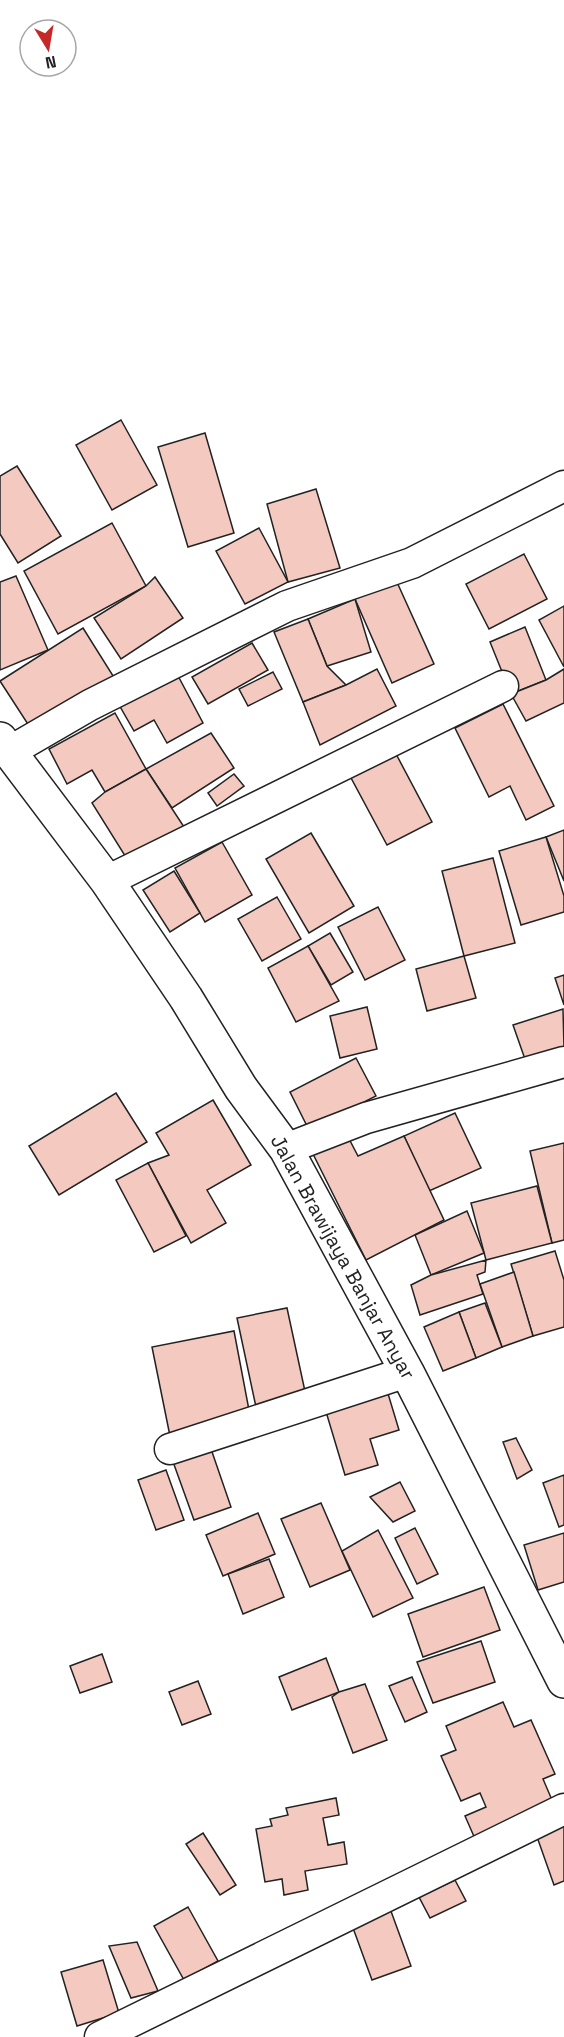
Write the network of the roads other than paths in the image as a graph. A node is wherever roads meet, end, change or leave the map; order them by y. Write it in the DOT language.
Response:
graph roads {
  1 [pos="564,486"];
  2 [pos="503,686"];
  3 [pos="5,745"];
  4 [pos="107,881"];
  5 [pos="564,1062"];
  6 [pos="286,1149"];
  7 [pos="407,1372"];
  8 [pos="170,1449"];
  9 [pos="564,1682"];
  10 [pos="564,1809"];
  11 [pos="100,2037"];
  1 -- 3 [label="street"];
  2 -- 4 [label="street"];
  3 -- 4 [label="street, Jalan Brawijaya Banjar Anyar"];
  4 -- 6 [label="street, Jalan Brawijaya Banjar Anyar"];
  5 -- 6 [label="street"];
  6 -- 7 [label="street, Jalan Brawijaya Banjar Anyar"];
  7 -- 8 [label="street"];
  7 -- 9 [label="street, Jalan Brawijaya Banjar Anyar"];
  10 -- 11 [label="street"];
}
